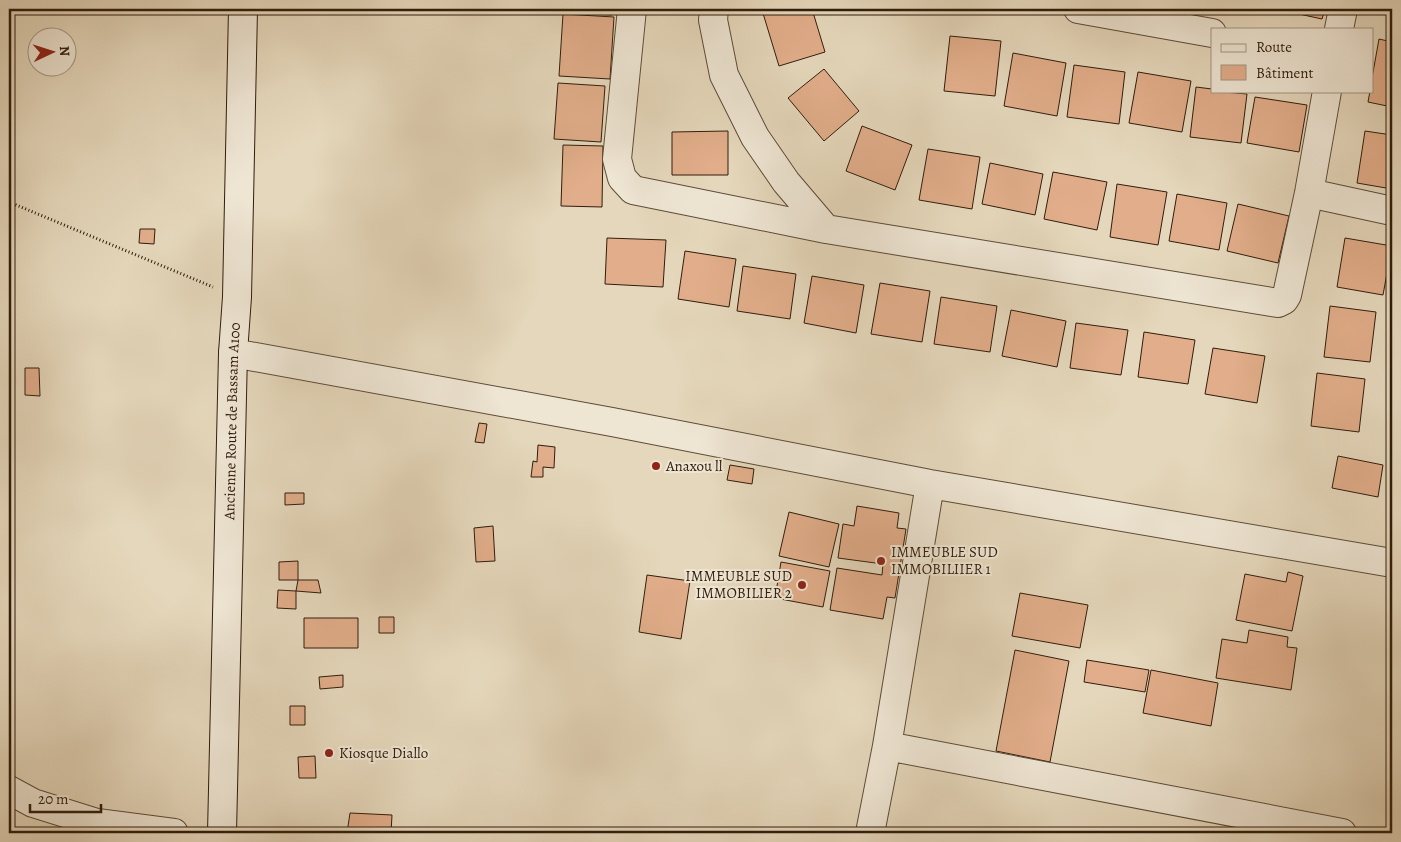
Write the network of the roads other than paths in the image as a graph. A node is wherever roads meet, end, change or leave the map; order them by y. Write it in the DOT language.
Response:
graph roads {
  1 [pos="243,9"];
  2 [pos="632,9"];
  3 [pos="714,9"];
  4 [pos="1078,9"];
  5 [pos="1343,9"];
  6 [pos="1339,28"];
  7 [pos="1211,33"];
  8 [pos="1328,92"];
  9 [pos="1309,193"];
  10 [pos="1392,211"];
  11 [pos="826,229"];
  12 [pos="233,353"];
  13 [pos="930,484"];
  14 [pos="1392,563"];
  15 [pos="887,746"];
  16 [pos="9,790"];
  17 [pos="1220,822"];
  18 [pos="174,833"];
  19 [pos="222,833"];
  20 [pos="870,833"];
  21 [pos="1342,833"];
  1 -- 12 [label="street, Ancienne Route de Bassam A100"];
  2 -- 11 [label="street"];
  3 -- 11 [label="street"];
  4 -- 7 [label="street"];
  5 -- 6 [label="street"];
  8 -- 9 [label="street"];
  9 -- 10 [label="street"];
  9 -- 11 [label="street"];
  12 -- 13 [label="street"];
  12 -- 19 [label="street, Ancienne Route de Bassam A100"];
  13 -- 14 [label="street"];
  13 -- 15 [label="street"];
  15 -- 17 [label="street"];
  15 -- 20 [label="street"];
  16 -- 18 [label="street"];
  17 -- 21 [label="street"];
}
